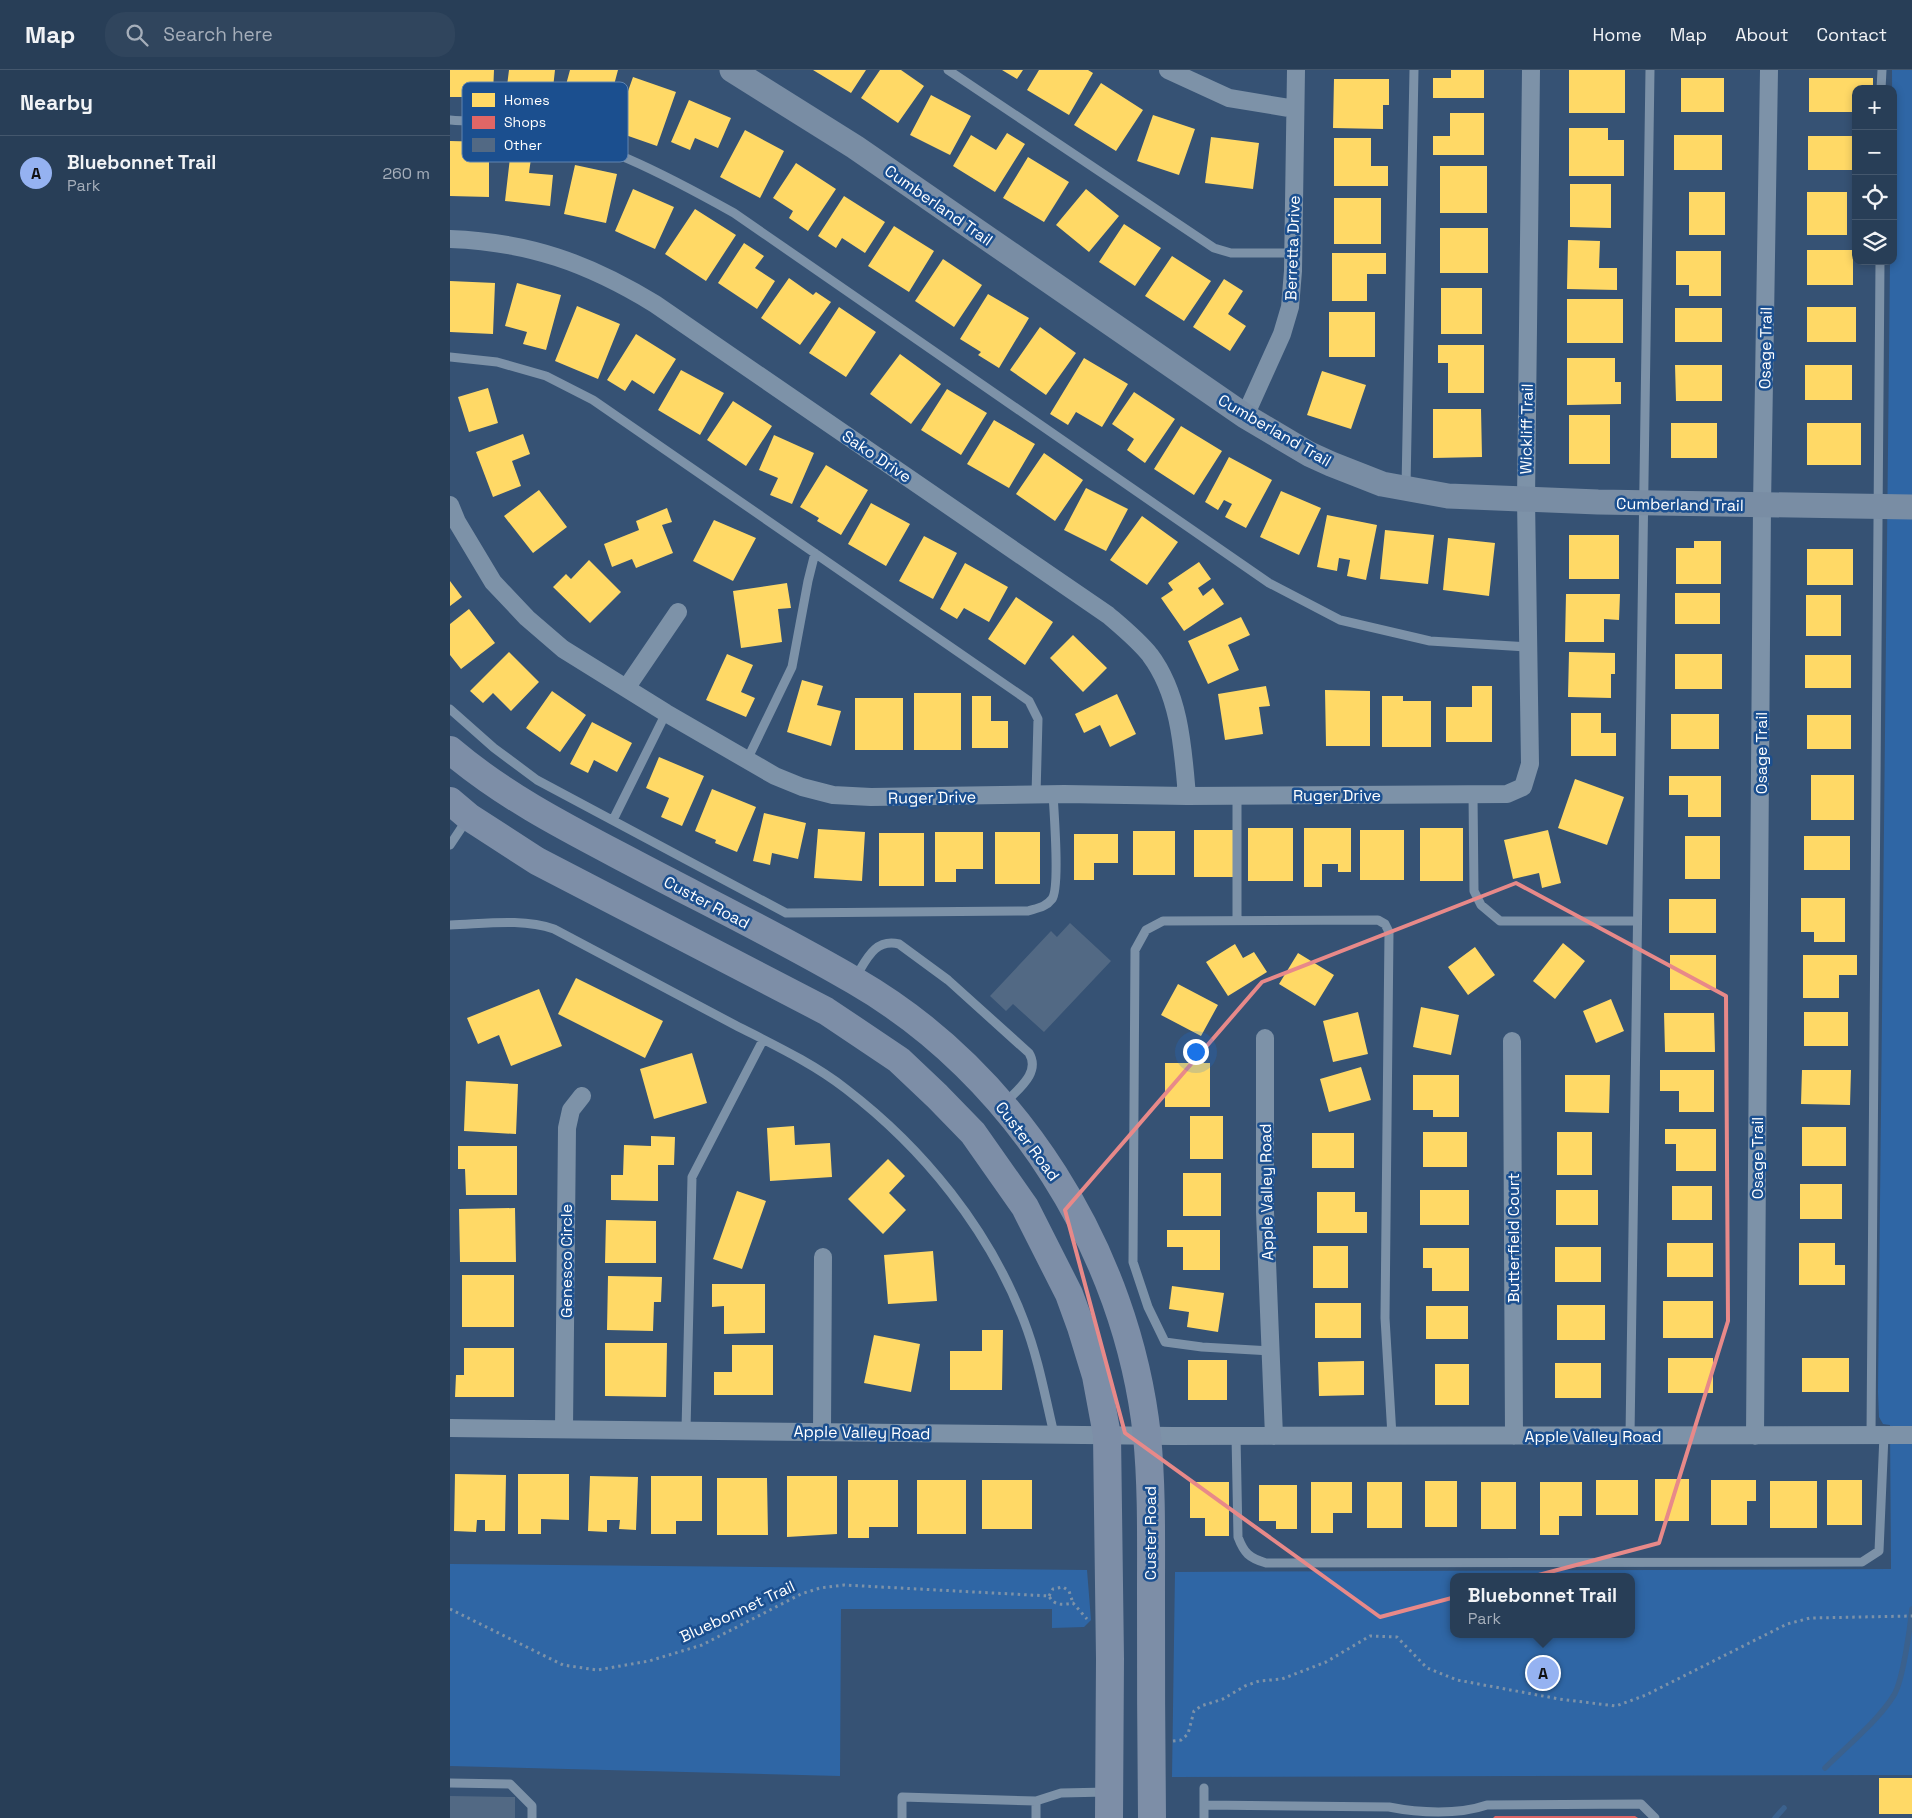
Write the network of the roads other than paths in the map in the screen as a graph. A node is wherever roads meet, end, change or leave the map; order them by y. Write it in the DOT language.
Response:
graph roads {
  1 [pos="732,70"];
  2 [pos="948,70"];
  3 [pos="1168,70"];
  4 [pos="1296,70"];
  5 [pos="1414,70"];
  6 [pos="1531,70"];
  7 [pos="1650,70"];
  8 [pos="1769,70"];
  9 [pos="1882,70"];
  10 [pos="1881,85"];
  11 [pos="1295,109"];
  12 [pos="628,159"];
  13 [pos="450,239"];
  14 [pos="1294,253"];
  15 [pos="1880,265"];
  16 [pos="450,357"];
  17 [pos="1246,416"];
  18 [pos="1406,490"];
  19 [pos="1526,499"];
  20 [pos="1645,502"];
  21 [pos="450,505"];
  22 [pos="1762,506"];
  23 [pos="1878,507"];
  24 [pos="1912,508"];
  25 [pos="815,553"];
  26 [pos="678,612"];
  27 [pos="1528,647"];
  28 [pos="627,687"];
  29 [pos="450,709"];
  30 [pos="666,713"];
  31 [pos="450,750"];
  32 [pos="747,760"];
  33 [pos="1523,787"];
  34 [pos="1473,794"];
  35 [pos="1045,795"];
  36 [pos="1187,796"];
  37 [pos="1237,796"];
  38 [pos="460,809"];
  39 [pos="613,820"];
  40 [pos="450,845"];
  41 [pos="1237,920"];
  42 [pos="1636,921"];
  43 [pos="450,925"];
  44 [pos="854,980"];
  45 [pos="1265,1038"];
  46 [pos="763,1040"];
  47 [pos="1512,1041"];
  48 [pos="582,1096"];
  49 [pos="1003,1105"];
  50 [pos="972,1133"];
  51 [pos="822,1257"];
  52 [pos="1271,1351"];
  53 [pos="450,1428"];
  54 [pos="564,1429"];
  55 [pos="686,1430"];
  56 [pos="822,1432"];
  57 [pos="1054,1434"];
  58 [pos="1107,1435"];
  59 [pos="1878,1435"];
  60 [pos="1912,1435"];
  61 [pos="1147,1436"];
  62 [pos="1236,1436"];
  63 [pos="1274,1436"];
  64 [pos="1392,1436"];
  65 [pos="1514,1436"];
  66 [pos="1630,1436"];
  67 [pos="1755,1436"];
  68 [pos="450,1783"];
  69 [pos="1204,1788"];
  70 [pos="1151,1791"];
  71 [pos="1036,1801"];
  72 [pos="1109,1805"];
  73 [pos="1204,1805"];
  74 [pos="532,1818"];
  75 [pos="902,1818"];
  76 [pos="1036,1818"];
  77 [pos="1152,1818"];
  78 [pos="1204,1818"];
  79 [pos="1655,1818"];
  1 -- 17 [label="street, Cumberland Trail"];
  2 -- 14 [label="lane"];
  3 -- 11 [label="street"];
  4 -- 11 [label="street, Berretta Drive"];
  5 -- 18 [label="lane"];
  6 -- 19 [label="street, Wickliff Trail"];
  7 -- 20 [label="lane"];
  8 -- 22 [label="street, Osage Trail"];
  9 -- 10 [label="lane"];
  11 -- 14 [label="street, Berretta Drive"];
  12 -- 27 [label="lane"];
  13 -- 36 [label="street, Sako Drive"];
  14 -- 17 [label="street, Berretta Drive"];
  15 -- 23 [label="lane"];
  16 -- 25 [label="lane"];
  17 -- 18 [label="street, Cumberland Trail"];
  18 -- 19 [label="street, Cumberland Trail"];
  19 -- 20 [label="street, Cumberland Trail"];
  19 -- 27 [label="street, Wickliff Trail"];
  20 -- 22 [label="street, Cumberland Trail"];
  20 -- 42 [label="lane"];
  21 -- 28 [label="street, Ruger Drive"];
  22 -- 23 [label="street, Cumberland Trail"];
  22 -- 67 [label="street, Osage Trail"];
  23 -- 24 [label="street, Cumberland Trail"];
  23 -- 59 [label="lane"];
  25 -- 32 [label="lane"];
  25 -- 35 [label="lane"];
  26 -- 28 [label="street"];
  27 -- 33 [label="street, Wickliff Trail"];
  28 -- 30 [label="street, Ruger Drive"];
  29 -- 39 [label="lane"];
  30 -- 32 [label="street, Ruger Drive"];
  30 -- 39 [label="lane"];
  31 -- 44 [label="main road, Custer Road"];
  32 -- 35 [label="street, Ruger Drive"];
  33 -- 34 [label="street, Ruger Drive"];
  34 -- 37 [label="street, Ruger Drive"];
  34 -- 42 [label="lane"];
  35 -- 36 [label="street, Ruger Drive"];
  35 -- 39 [label="lane"];
  36 -- 37 [label="street, Ruger Drive"];
  37 -- 41 [label="lane"];
  38 -- 40 [label="lane"];
  38 -- 50 [label="main road"];
  41 -- 52 [label="lane"];
  41 -- 64 [label="lane"];
  42 -- 66 [label="lane"];
  43 -- 46 [label="lane"];
  44 -- 49 [label="main road, Custer Road"];
  44 -- 49 [label="lane"];
  45 -- 52 [label="street, Apple Valley Road"];
  46 -- 55 [label="lane"];
  46 -- 57 [label="lane"];
  47 -- 65 [label="street, Butterfield Court"];
  48 -- 54 [label="street, Genesco Circle"];
  49 -- 50 [label="main road"];
  49 -- 61 [label="main road, Custer Road"];
  50 -- 58 [label="main road"];
  51 -- 56 [label="street"];
  52 -- 63 [label="street, Apple Valley Road"];
  53 -- 54 [label="street, Apple Valley Road"];
  54 -- 55 [label="street, Apple Valley Road"];
  55 -- 56 [label="street, Apple Valley Road"];
  56 -- 57 [label="street, Apple Valley Road"];
  57 -- 58 [label="street, Apple Valley Road"];
  58 -- 61 [label="street, Apple Valley Road"];
  58 -- 72 [label="main road"];
  59 -- 60 [label="street, Apple Valley Road"];
  59 -- 62 [label="lane"];
  59 -- 67 [label="street, Apple Valley Road"];
  61 -- 62 [label="street, Apple Valley Road"];
  61 -- 70 [label="main road, Custer Road"];
  62 -- 63 [label="street, Apple Valley Road"];
  63 -- 64 [label="street, Apple Valley Road"];
  64 -- 65 [label="street, Apple Valley Road"];
  65 -- 66 [label="street, Apple Valley Road"];
  66 -- 67 [label="street, Apple Valley Road"];
  68 -- 74 [label="lane"];
  69 -- 73 [label="lane"];
  70 -- 72 [label="main road"];
  70 -- 77 [label="main road, Custer Road"];
  71 -- 72 [label="lane"];
  71 -- 75 [label="lane"];
  71 -- 76 [label="lane"];
  73 -- 78 [label="lane"];
  73 -- 79 [label="lane"];
}
